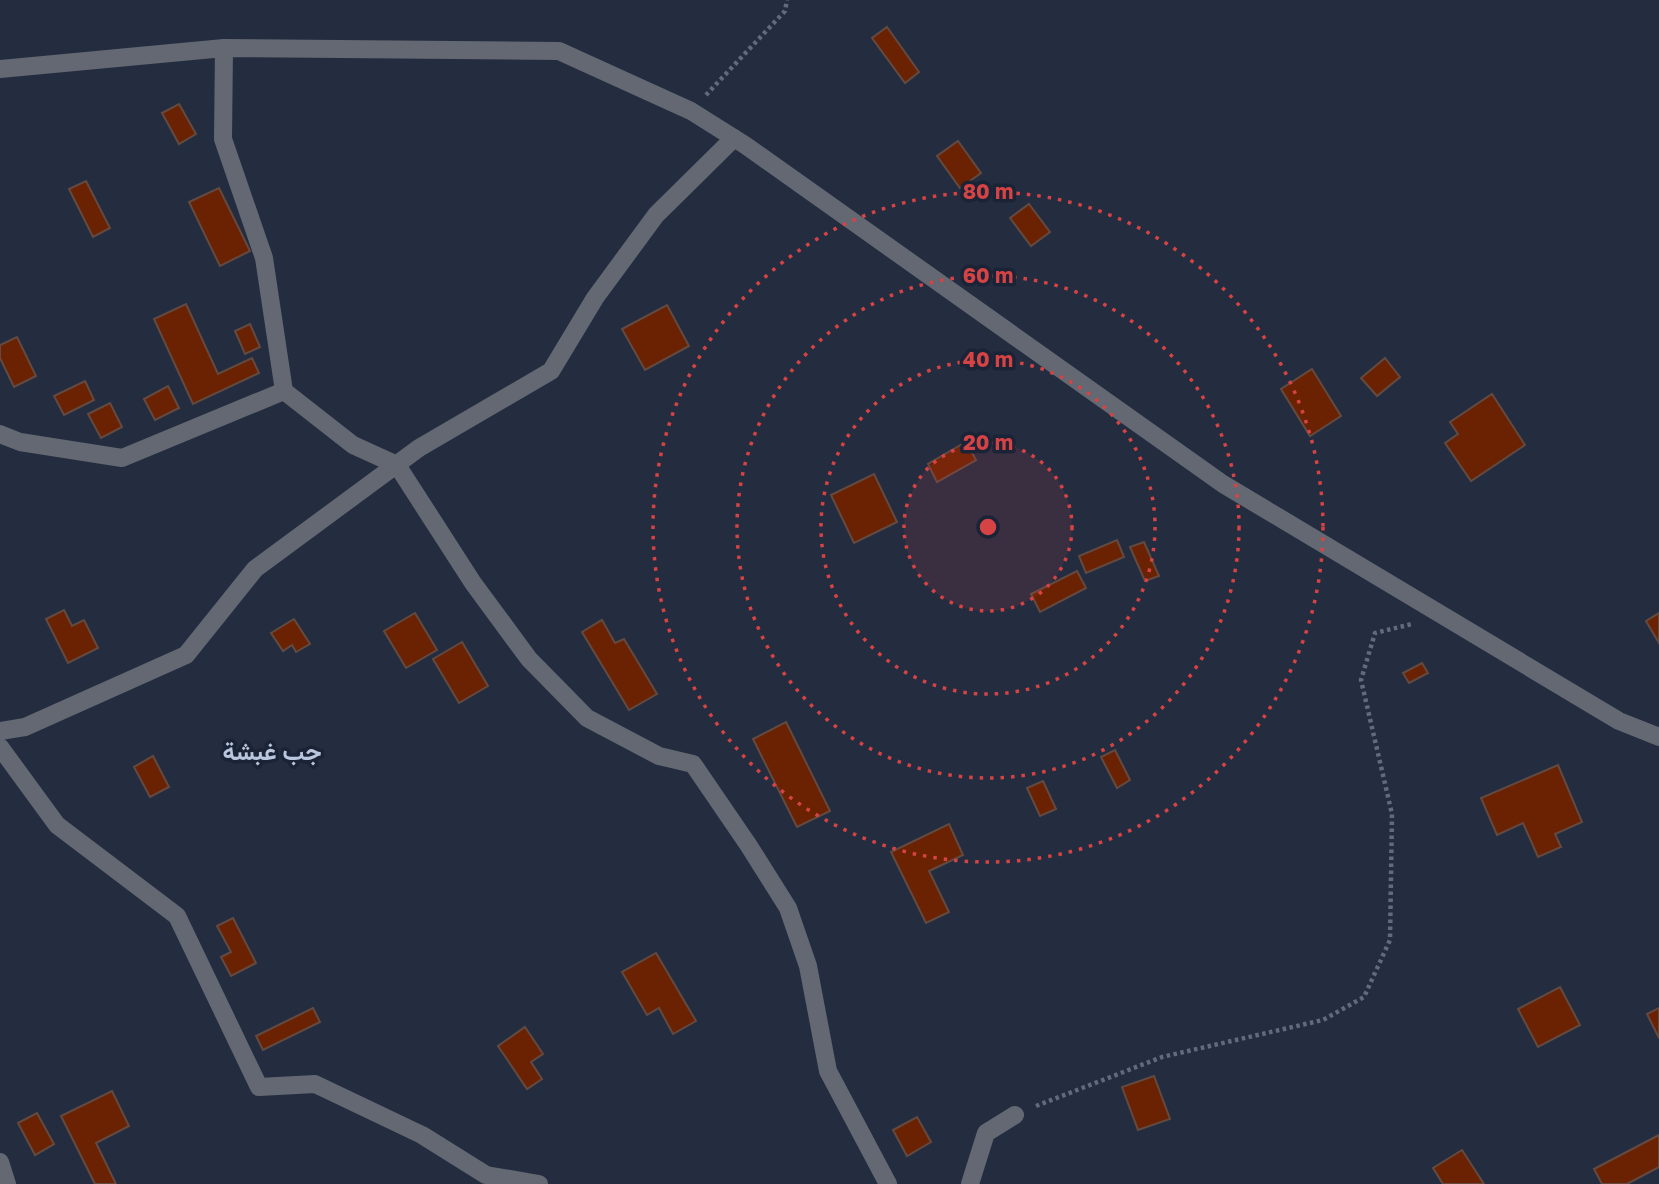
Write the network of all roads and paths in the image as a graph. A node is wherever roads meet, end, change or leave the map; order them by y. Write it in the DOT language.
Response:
graph roads {
  1 [pos="787,0"];
  2 [pos="224,48"];
  3 [pos="0,69"];
  4 [pos="691,111"];
  5 [pos="734,138"];
  6 [pos="284,391"];
  7 [pos="0,435"];
  8 [pos="397,465"];
  9 [pos="1443,616"];
  10 [pos="0,731"];
  11 [pos="1659,737"];
  12 [pos="0,747"];
  13 [pos="1015,1115"];
  14 [pos="0,1162"];
  15 [pos="7,1184"];
  16 [pos="538,1184"];
  17 [pos="888,1184"];
  18 [pos="970,1184"];
  1 -- 4 [label="path"];
  2 -- 3 [label="street"];
  2 -- 4 [label="street"];
  2 -- 6 [label="street"];
  4 -- 5 [label="street"];
  5 -- 8 [label="street"];
  5 -- 9 [label="street"];
  6 -- 7 [label="street"];
  6 -- 8 [label="street"];
  8 -- 10 [label="street"];
  8 -- 17 [label="street"];
  9 -- 11 [label="street"];
  9 -- 13 [label="path"];
  12 -- 16 [label="street"];
  13 -- 18 [label="street"];
  14 -- 15 [label="street"];
}
